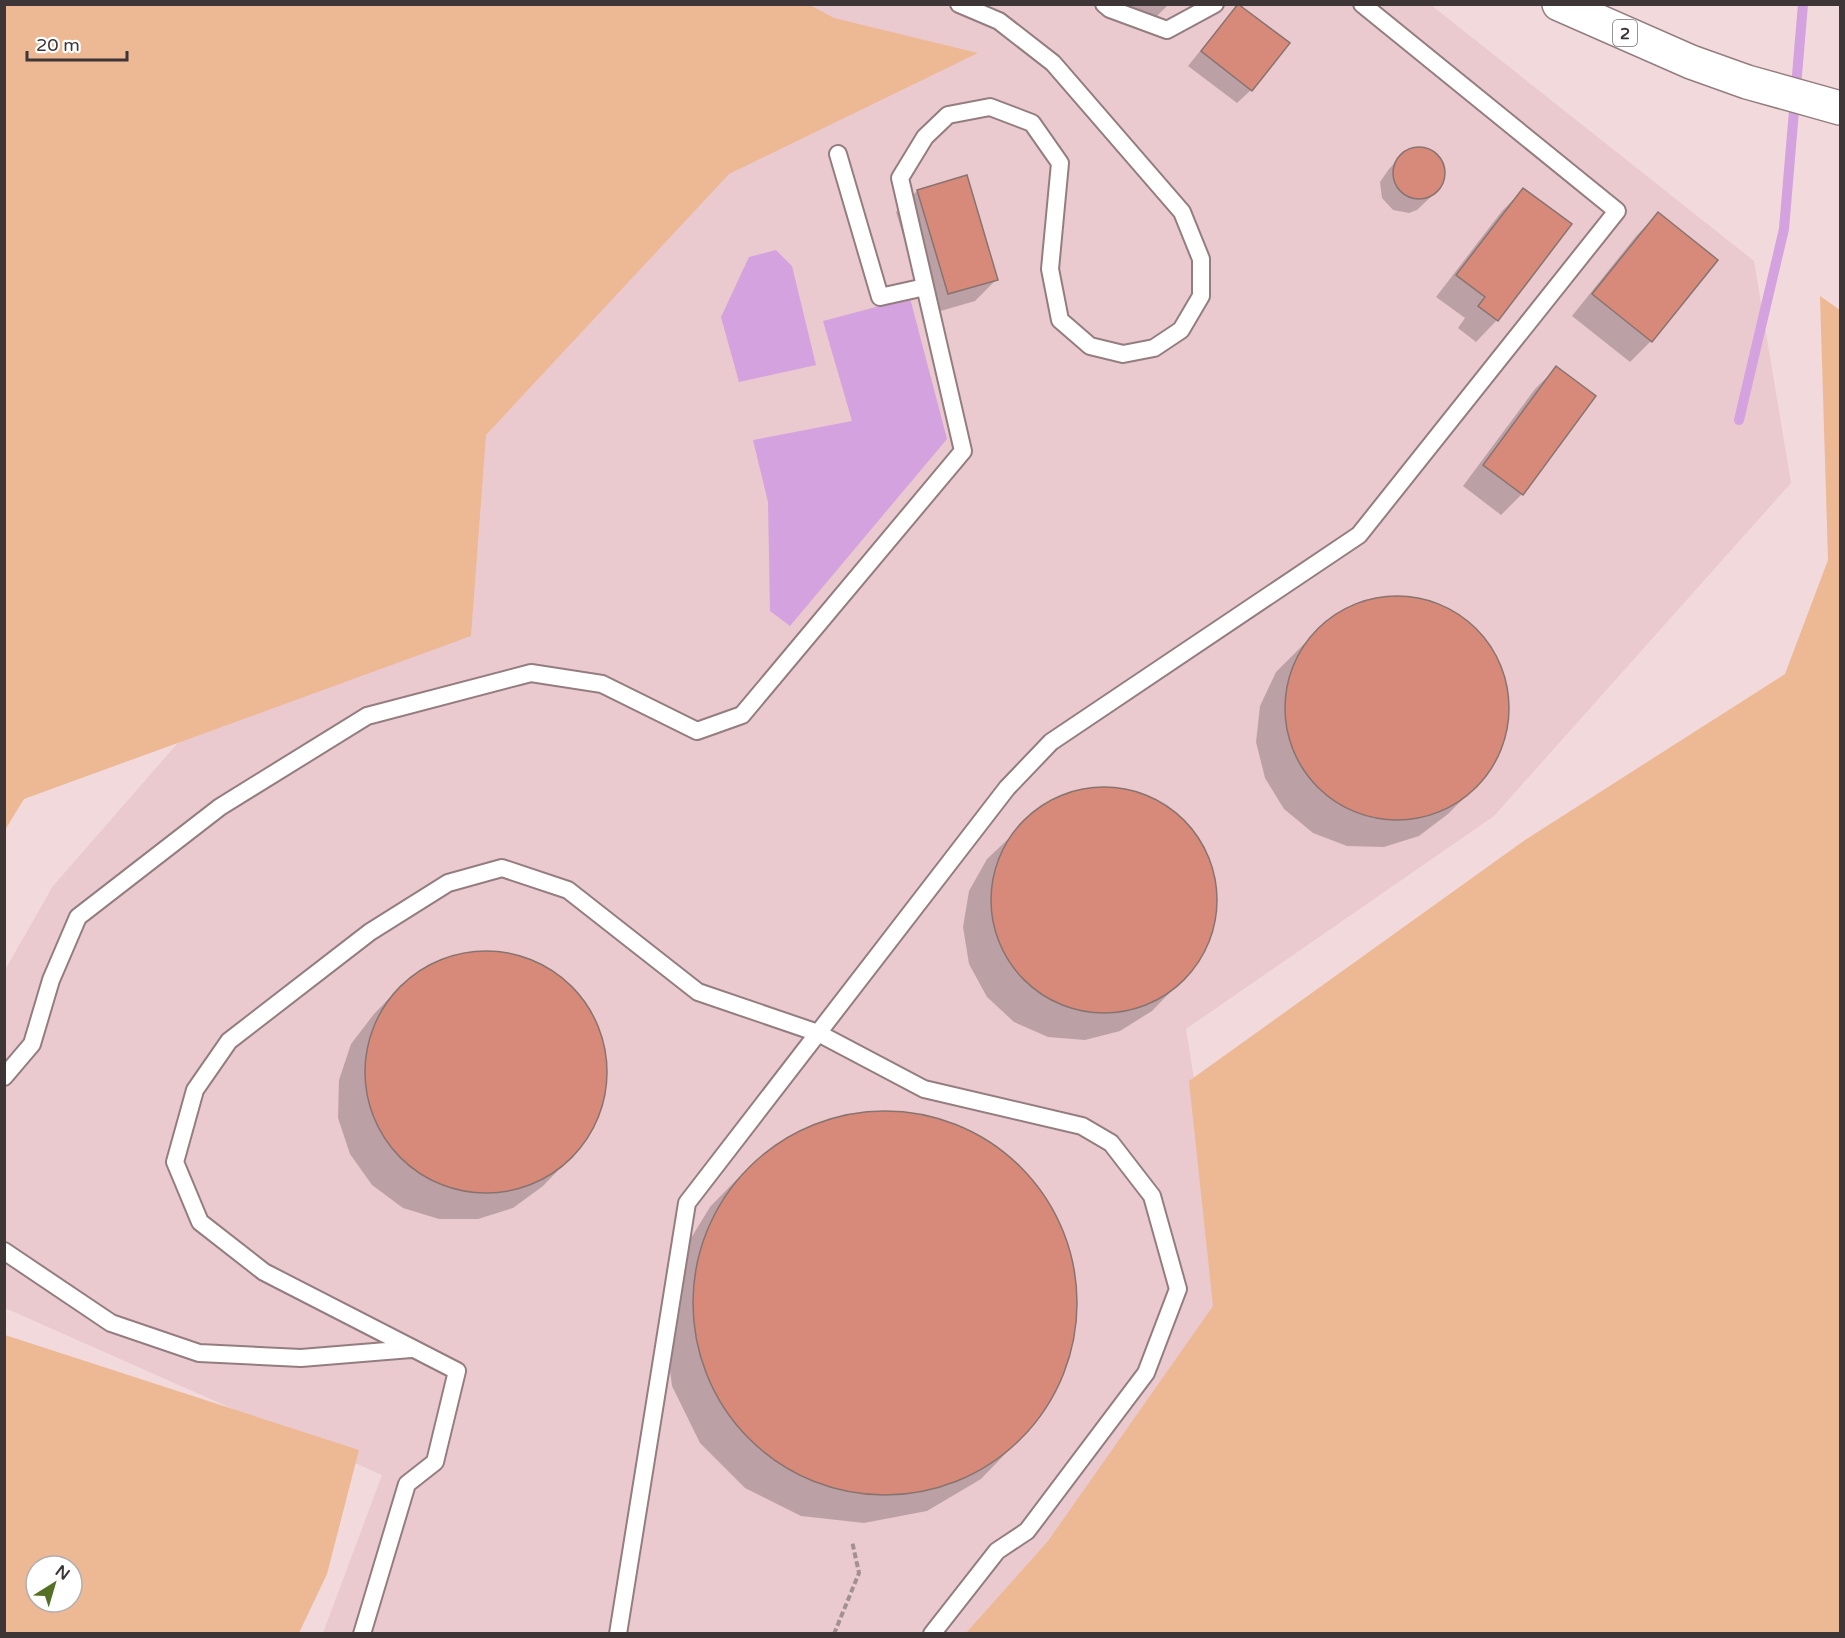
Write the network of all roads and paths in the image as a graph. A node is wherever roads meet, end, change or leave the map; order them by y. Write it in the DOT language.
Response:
graph roads {
  1 [pos="959,4"];
  2 [pos="1104,4"];
  3 [pos="1215,4"];
  4 [pos="1362,4"];
  5 [pos="1559,4"];
  6 [pos="1599,4"];
  7 [pos="1691,62"];
  8 [pos="1840,108"];
  9 [pos="838,154"];
  10 [pos="925,288"];
  11 [pos="818,1032"];
  12 [pos="4,1077"];
  13 [pos="4,1251"];
  14 [pos="412,1349"];
  15 [pos="852,1541"];
  16 [pos="362,1634"];
  17 [pos="618,1634"];
  18 [pos="834,1634"];
  19 [pos="932,1634"];
  1 -- 10 [label="lane"];
  2 -- 3 [label="lane"];
  4 -- 11 [label="lane"];
  5 -- 7 [label="main road, 2"];
  6 -- 7 [label="main road, 2"];
  7 -- 8 [label="main road, 2"];
  9 -- 10 [label="lane"];
  10 -- 12 [label="lane"];
  11 -- 14 [label="lane"];
  11 -- 17 [label="lane"];
  11 -- 19 [label="lane"];
  13 -- 14 [label="lane"];
  14 -- 16 [label="lane"];
  15 -- 18 [label="path"];
}
